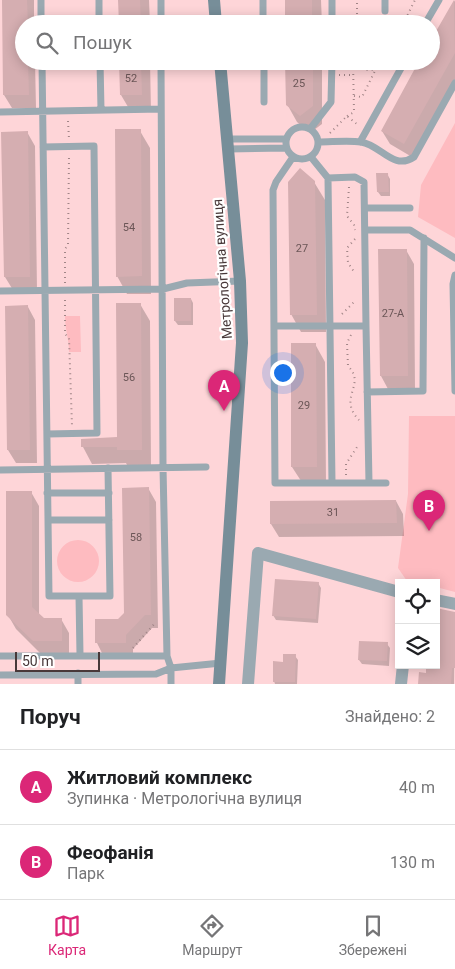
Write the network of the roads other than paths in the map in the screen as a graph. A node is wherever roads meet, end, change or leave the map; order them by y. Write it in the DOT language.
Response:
graph roads {
  1 [pos="41,0"];
  2 [pos="99,0"];
  3 [pos="161,0"];
  4 [pos="214,0"];
  5 [pos="263,0"];
  6 [pos="332,0"];
  7 [pos="385,0"];
  8 [pos="439,0"];
  9 [pos="385,11"];
  10 [pos="41,15"];
  11 [pos="99,15"];
  12 [pos="161,15"];
  13 [pos="215,15"];
  14 [pos="263,15"];
  15 [pos="332,15"];
  16 [pos="430,15"];
  17 [pos="42,70"];
  18 [pos="100,70"];
  19 [pos="161,70"];
  20 [pos="221,70"];
  21 [pos="264,70"];
  22 [pos="332,70"];
  23 [pos="399,70"];
  24 [pos="455,83"];
  25 [pos="264,102"];
  26 [pos="161,109"];
  27 [pos="101,110"];
  28 [pos="0,112"];
  29 [pos="42,112"];
  30 [pos="310,129"];
  31 [pos="285,139"];
  32 [pos="318,142"];
  33 [pos="360,142"];
  34 [pos="228,144"];
  35 [pos="43,147"];
  36 [pos="286,148"];
  37 [pos="293,157"];
  38 [pos="311,157"];
  39 [pos="328,178"];
  40 [pos="366,208"];
  41 [pos="410,208"];
  42 [pos="366,230"];
  43 [pos="424,238"];
  44 [pos="455,258"];
  45 [pos="455,275"];
  46 [pos="240,281"];
  47 [pos="163,288"];
  48 [pos="45,290"];
  49 [pos="96,290"];
  50 [pos="0,291"];
  51 [pos="274,326"];
  52 [pos="331,326"];
  53 [pos="366,326"];
  54 [pos="455,391"];
  55 [pos="367,392"];
  56 [pos="47,434"];
  57 [pos="163,467"];
  58 [pos="206,467"];
  59 [pos="108,468"];
  60 [pos="0,470"];
  61 [pos="47,470"];
  62 [pos="369,482"];
  63 [pos="386,482"];
  64 [pos="332,483"];
  65 [pos="109,493"];
  66 [pos="47,494"];
  67 [pos="48,520"];
  68 [pos="109,520"];
  69 [pos="395,591"];
  70 [pos="79,596"];
  71 [pos="440,601"];
  72 [pos="455,604"];
  73 [pos="80,655"];
  74 [pos="0,656"];
  75 [pos="167,656"];
  76 [pos="221,663"];
  77 [pos="171,668"];
  78 [pos="403,669"];
  79 [pos="0,674"];
  80 [pos="78,674"];
  81 [pos="78,684"];
  82 [pos="171,684"];
  83 [pos="219,684"];
  84 [pos="248,684"];
  85 [pos="402,684"];
  1 -- 10 [label="lane"];
  2 -- 11 [label="lane"];
  3 -- 12 [label="lane"];
  4 -- 13 [label="street"];
  5 -- 14 [label="lane"];
  6 -- 15 [label="lane"];
  7 -- 9 [label="lane"];
  8 -- 16 [label="lane"];
  17 -- 29 [label="lane"];
  18 -- 27 [label="lane"];
  19 -- 26 [label="lane"];
  20 -- 34 [label="street, Метрологічна вулиця"];
  21 -- 25 [label="lane"];
  22 -- 30 [label="lane"];
  23 -- 33 [label="lane"];
  24 -- 33 [label="lane"];
  26 -- 27 [label="lane"];
  26 -- 47 [label="lane"];
  27 -- 29 [label="lane"];
  28 -- 29 [label="lane"];
  29 -- 35 [label="lane"];
  30 -- 31 [label="lane"];
  30 -- 32 [label="lane"];
  31 -- 34 [label="lane"];
  31 -- 36 [label="lane"];
  32 -- 33 [label="lane"];
  32 -- 38 [label="lane"];
  34 -- 36 [label="lane"];
  34 -- 46 [label="street, Метрологічна вулиця"];
  35 -- 48 [label="lane"];
  35 -- 49 [label="lane"];
  36 -- 37 [label="lane"];
  37 -- 38 [label="lane"];
  37 -- 51 [label="lane"];
  38 -- 39 [label="lane"];
  39 -- 40 [label="lane"];
  39 -- 52 [label="lane"];
  40 -- 41 [label="lane"];
  40 -- 42 [label="lane"];
  42 -- 43 [label="lane"];
  42 -- 53 [label="lane"];
  43 -- 44 [label="lane"];
  43 -- 55 [label="lane"];
  45 -- 54 [label="lane"];
  46 -- 47 [label="lane"];
  46 -- 76 [label="street, Метрологічна вулиця"];
  47 -- 49 [label="lane"];
  47 -- 57 [label="lane"];
  48 -- 49 [label="lane"];
  48 -- 50 [label="lane"];
  48 -- 56 [label="lane"];
  49 -- 56 [label="lane"];
  51 -- 52 [label="lane"];
  51 -- 64 [label="lane"];
  52 -- 53 [label="lane"];
  52 -- 64 [label="lane"];
  53 -- 55 [label="lane"];
  55 -- 62 [label="lane"];
  56 -- 61 [label="lane"];
  57 -- 58 [label="lane"];
  57 -- 59 [label="lane"];
  57 -- 75 [label="lane"];
  59 -- 61 [label="lane"];
  59 -- 65 [label="lane"];
  60 -- 61 [label="lane"];
  61 -- 66 [label="lane"];
  62 -- 63 [label="lane"];
  62 -- 64 [label="lane"];
  65 -- 66 [label="lane"];
  65 -- 68 [label="lane"];
  66 -- 67 [label="lane"];
  67 -- 68 [label="lane"];
  67 -- 70 [label="lane"];
  68 -- 70 [label="lane"];
  69 -- 84 [label="street"];
  70 -- 73 [label="lane"];
  71 -- 72 [label="street"];
  73 -- 74 [label="lane"];
  73 -- 75 [label="lane"];
  75 -- 77 [label="lane"];
  76 -- 77 [label="lane"];
  76 -- 83 [label="street, Метрологічна вулиця"];
  77 -- 80 [label="lane"];
  77 -- 82 [label="lane"];
  78 -- 85 [label="street"];
  79 -- 80 [label="lane"];
  80 -- 81 [label="lane"];
}
